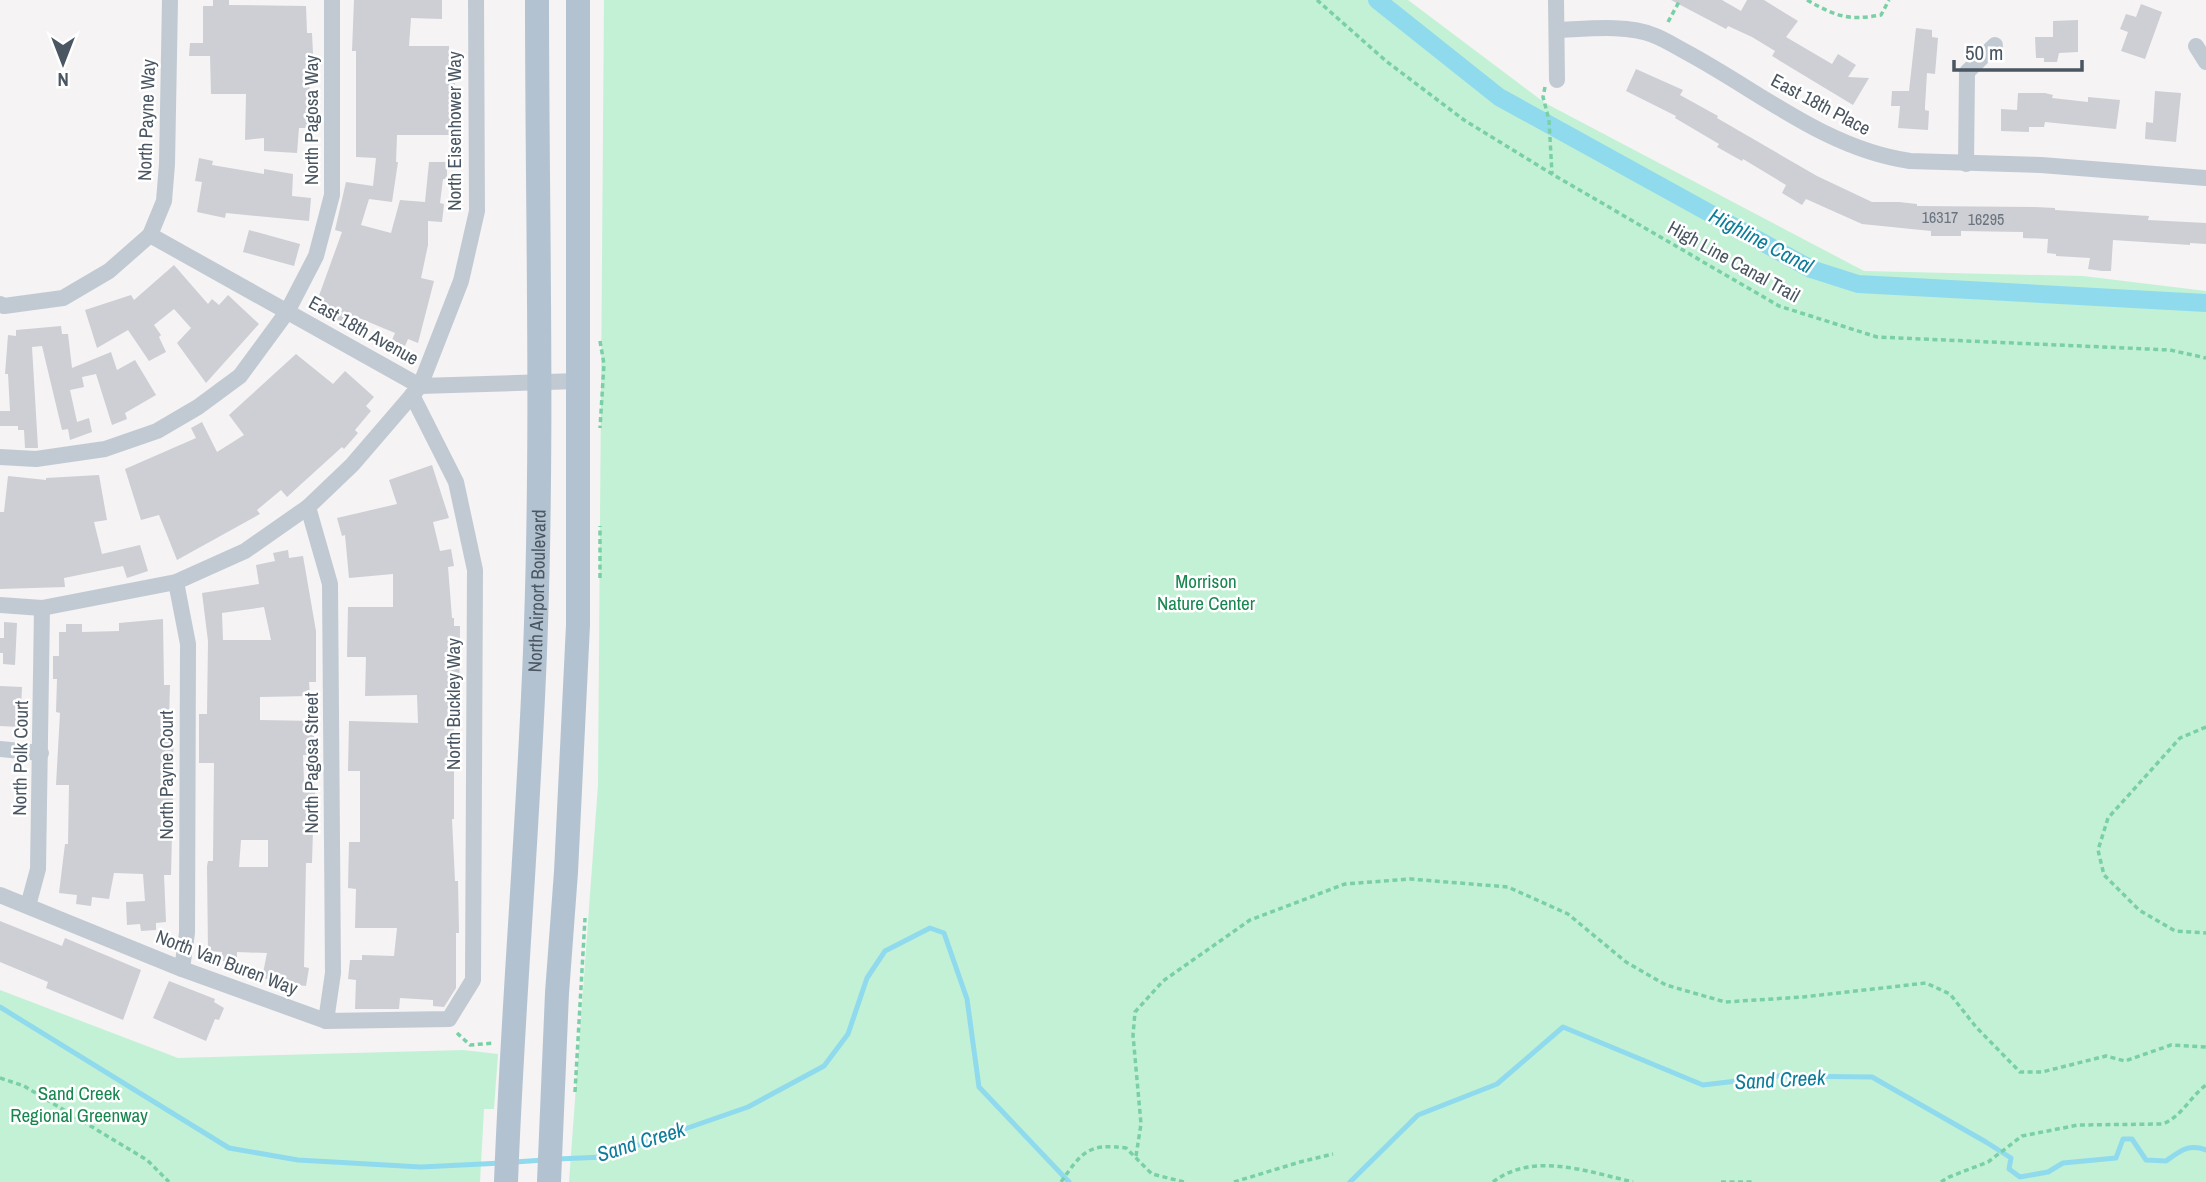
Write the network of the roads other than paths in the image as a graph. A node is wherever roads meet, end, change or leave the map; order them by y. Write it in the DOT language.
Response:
graph roads {
  1 [pos="170,0"];
  2 [pos="332,0"];
  3 [pos="476,0"];
  4 [pos="537,0"];
  5 [pos="578,0"];
  6 [pos="1556,0"];
  7 [pos="1557,30"];
  8 [pos="1995,46"];
  9 [pos="2196,46"];
  10 [pos="2206,62"];
  11 [pos="1557,78"];
  12 [pos="1966,164"];
  13 [pos="2206,178"];
  14 [pos="150,235"];
  15 [pos="0,304"];
  16 [pos="287,312"];
  17 [pos="578,382"];
  18 [pos="538,383"];
  19 [pos="416,390"];
  20 [pos="0,457"];
  21 [pos="308,507"];
  22 [pos="176,582"];
  23 [pos="0,604"];
  24 [pos="42,608"];
  25 [pos="0,749"];
  26 [pos="41,753"];
  27 [pos="0,895"];
  28 [pos="28,906"];
  29 [pos="182,969"];
  30 [pos="449,1019"];
  31 [pos="326,1021"];
  32 [pos="506,1182"];
  33 [pos="549,1182"];
  1 -- 14 [label="street, North Payne Way"];
  2 -- 16 [label="street, North Pagosa Way"];
  3 -- 19 [label="street, North Eisenhower Way"];
  4 -- 18 [label="main road, North Airport Boulevard"];
  5 -- 17 [label="main road, North Airport Boulevard"];
  6 -- 7 [label="street"];
  7 -- 11 [label="street"];
  7 -- 12 [label="street, East 18th Place"];
  8 -- 12 [label="street"];
  9 -- 10 [label="street"];
  12 -- 13 [label="street, East 18th Place"];
  14 -- 15 [label="street, North Payne Way"];
  14 -- 16 [label="street, East 18th Avenue"];
  16 -- 19 [label="street, East 18th Avenue"];
  16 -- 20 [label="street, North Pagosa Way"];
  17 -- 18 [label="street, East 18th Avenue"];
  17 -- 33 [label="main road, North Airport Boulevard"];
  18 -- 19 [label="street, East 18th Avenue"];
  18 -- 32 [label="main road, North Airport Boulevard"];
  19 -- 21 [label="street, North Eisenhower Way"];
  19 -- 30 [label="street, North Buckley Way"];
  21 -- 22 [label="street, North Eisenhower Way"];
  21 -- 31 [label="street, North Pagosa Street"];
  22 -- 24 [label="street, North Eisenhower Way"];
  22 -- 29 [label="street, North Payne Court"];
  23 -- 24 [label="street, North Eisenhower Way"];
  24 -- 26 [label="street, North Polk Court"];
  25 -- 26 [label="street"];
  26 -- 28 [label="street, North Polk Court"];
  27 -- 28 [label="street, North Van Buren Way"];
  28 -- 29 [label="street, North Van Buren Way"];
  29 -- 31 [label="street, North Van Buren Way"];
  30 -- 31 [label="street, North Van Buren Way"];
}
